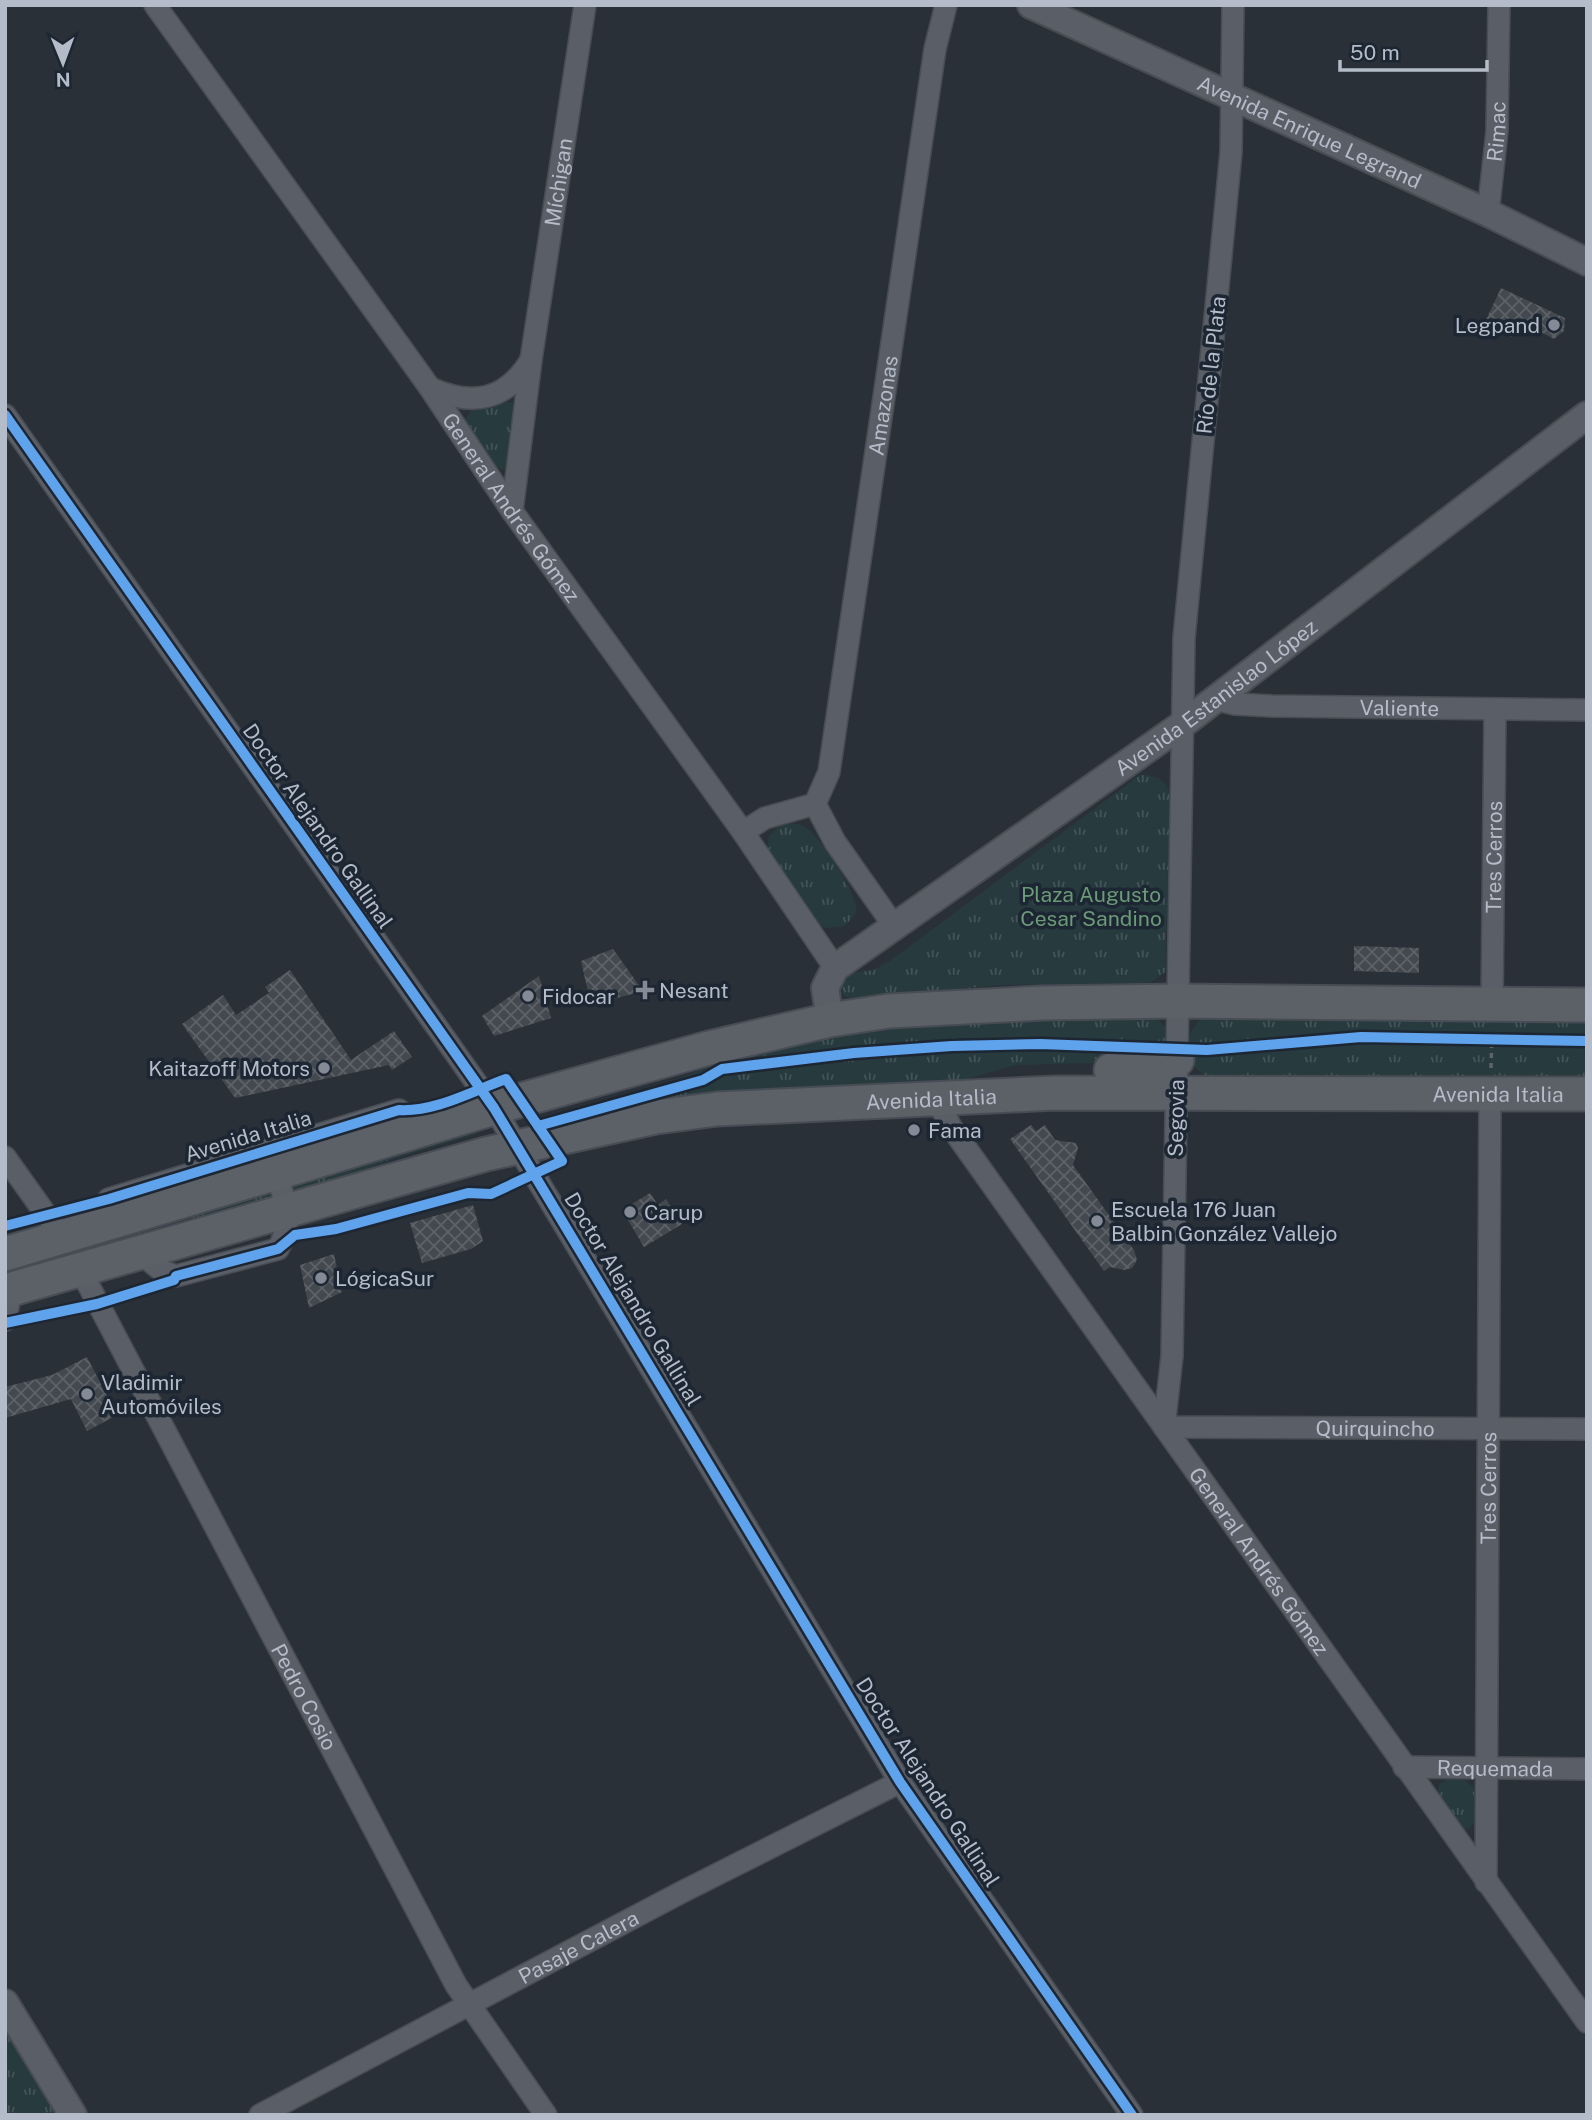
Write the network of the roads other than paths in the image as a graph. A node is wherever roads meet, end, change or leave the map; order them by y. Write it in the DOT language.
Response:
graph roads {
  1 [pos="155,5"];
  2 [pos="585,5"];
  3 [pos="946,5"];
  4 [pos="1031,5"];
  5 [pos="1233,5"];
  6 [pos="1499,5"];
  7 [pos="1231,97"];
  8 [pos="1488,213"];
  9 [pos="1587,262"];
  10 [pos="531,359"];
  11 [pos="430,388"];
  12 [pos="5,415"];
  13 [pos="1587,415"];
  14 [pos="512,511"];
  15 [pos="1213,699"];
  16 [pos="1495,710"];
  17 [pos="1587,710"];
  18 [pos="1183,724"];
  19 [pos="815,804"];
  20 [pos="743,832"];
  21 [pos="894,926"];
  22 [pos="835,968"];
  23 [pos="1177,1001"];
  24 [pos="1493,1004"];
  25 [pos="1587,1005"];
  26 [pos="830,1020"];
  27 [pos="709,1048"];
  28 [pos="1177,1060"];
  29 [pos="1176,1093"];
  30 [pos="1490,1093"];
  31 [pos="1587,1094"];
  32 [pos="986,1096"];
  33 [pos="936,1098"];
  34 [pos="494,1108"];
  35 [pos="429,1130"];
  36 [pos="519,1146"];
  37 [pos="5,1157"];
  38 [pos="276,1172"];
  39 [pos="334,1198"];
  40 [pos="288,1213"];
  41 [pos="101,1226"];
  42 [pos="62,1237"];
  43 [pos="139,1252"];
  44 [pos="5,1254"];
  45 [pos="80,1269"];
  46 [pos="11,1306"];
  47 [pos="1164,1427"];
  48 [pos="1488,1427"];
  49 [pos="1587,1429"];
  50 [pos="1487,1766"];
  51 [pos="1404,1767"];
  52 [pos="1587,1769"];
  53 [pos="900,1782"];
  54 [pos="1486,1882"];
  55 [pos="5,2003"];
  56 [pos="469,2004"];
  57 [pos="1587,2022"];
  58 [pos="73,2115"];
  59 [pos="260,2115"];
  60 [pos="546,2115"];
  61 [pos="1132,2115"];
  1 -- 11 [label="street, General Andrés Gómez"];
  2 -- 10 [label="street, Míchigan"];
  3 -- 19 [label="street, Amazonas"];
  4 -- 7 [label="street, Avenida Enrique Legrand"];
  5 -- 7 [label="street, Río de la Plata"];
  6 -- 8 [label="street, Rimac"];
  7 -- 8 [label="street, Avenida Enrique Legrand"];
  7 -- 18 [label="street, Río de la Plata"];
  8 -- 9 [label="street, Avenida Enrique Legrand"];
  10 -- 11 [label="street"];
  10 -- 14 [label="street, Míchigan"];
  11 -- 14 [label="street, General Andrés Gómez"];
  12 -- 34 [label="street, Doctor Alejandro Gallinal"];
  13 -- 15 [label="street, Avenida Estanislao López"];
  14 -- 20 [label="street, General Andrés Gómez"];
  15 -- 16 [label="street, Valiente"];
  15 -- 18 [label="street, Avenida Estanislao López"];
  16 -- 17 [label="street, Valiente"];
  16 -- 24 [label="street, Tres Cerros"];
  18 -- 21 [label="street, Avenida Estanislao López"];
  18 -- 23 [label="street, Segovia"];
  19 -- 20 [label="street"];
  19 -- 21 [label="street"];
  20 -- 22 [label="street, General Andrés Gómez"];
  21 -- 22 [label="street, Avenida Estanislao López"];
  22 -- 26 [label="street"];
  23 -- 24 [label="main road, Avenida Italia"];
  23 -- 26 [label="main road, Avenida Italia"];
  23 -- 28 [label="street, Segovia"];
  24 -- 25 [label="main road, Avenida Italia"];
  26 -- 27 [label="main road, Avenida Italia"];
  27 -- 34 [label="main road, Avenida Italia"];
  27 -- 36 [label="main road"];
  28 -- 29 [label="street, Segovia"];
  28 -- 32 [label="main road"];
  29 -- 30 [label="main road, Avenida Italia"];
  29 -- 32 [label="main road, Avenida Italia"];
  29 -- 47 [label="street, Segovia"];
  30 -- 31 [label="main road, Avenida Italia"];
  30 -- 48 [label="street, Tres Cerros"];
  32 -- 33 [label="main road, Avenida Italia"];
  33 -- 36 [label="main road, Avenida Italia"];
  33 -- 47 [label="street, General Andrés Gómez"];
  34 -- 35 [label="main road, Avenida Italia"];
  34 -- 36 [label="street, Doctor Alejandro Gallinal"];
  34 -- 39 [label="main road"];
  35 -- 38 [label="main road, Avenida Italia"];
  35 -- 41 [label="street, Avenida Italia"];
  36 -- 39 [label="main road, Avenida Italia"];
  36 -- 53 [label="street, Doctor Alejandro Gallinal"];
  37 -- 42 [label="street"];
  38 -- 40 [label="street, Avenida Italia"];
  38 -- 41 [label="main road, Avenida Italia"];
  39 -- 40 [label="main road, Avenida Italia"];
  40 -- 43 [label="main road, Avenida Italia"];
  40 -- 43 [label="street"];
  41 -- 42 [label="main road, Avenida Italia"];
  42 -- 44 [label="main road, Avenida Italia"];
  43 -- 45 [label="main road, Avenida Italia"];
  45 -- 46 [label="main road, Avenida Italia"];
  45 -- 56 [label="street, Pedro Cosio"];
  47 -- 48 [label="street, Quirquincho"];
  47 -- 51 [label="street, General Andrés Gómez"];
  48 -- 49 [label="street, Quirquincho"];
  48 -- 50 [label="street, Tres Cerros"];
  50 -- 51 [label="street, Requemada"];
  50 -- 52 [label="street, Requemada"];
  50 -- 54 [label="street, Tres Cerros"];
  51 -- 54 [label="street, General Andrés Gómez"];
  53 -- 56 [label="street, Pasaje Calera"];
  53 -- 61 [label="street, Doctor Alejandro Gallinal"];
  54 -- 57 [label="street, General Andrés Gómez"];
  55 -- 58 [label="street"];
  56 -- 59 [label="street, Pasaje Calera"];
  56 -- 60 [label="street, Pedro Cosio"];
}
